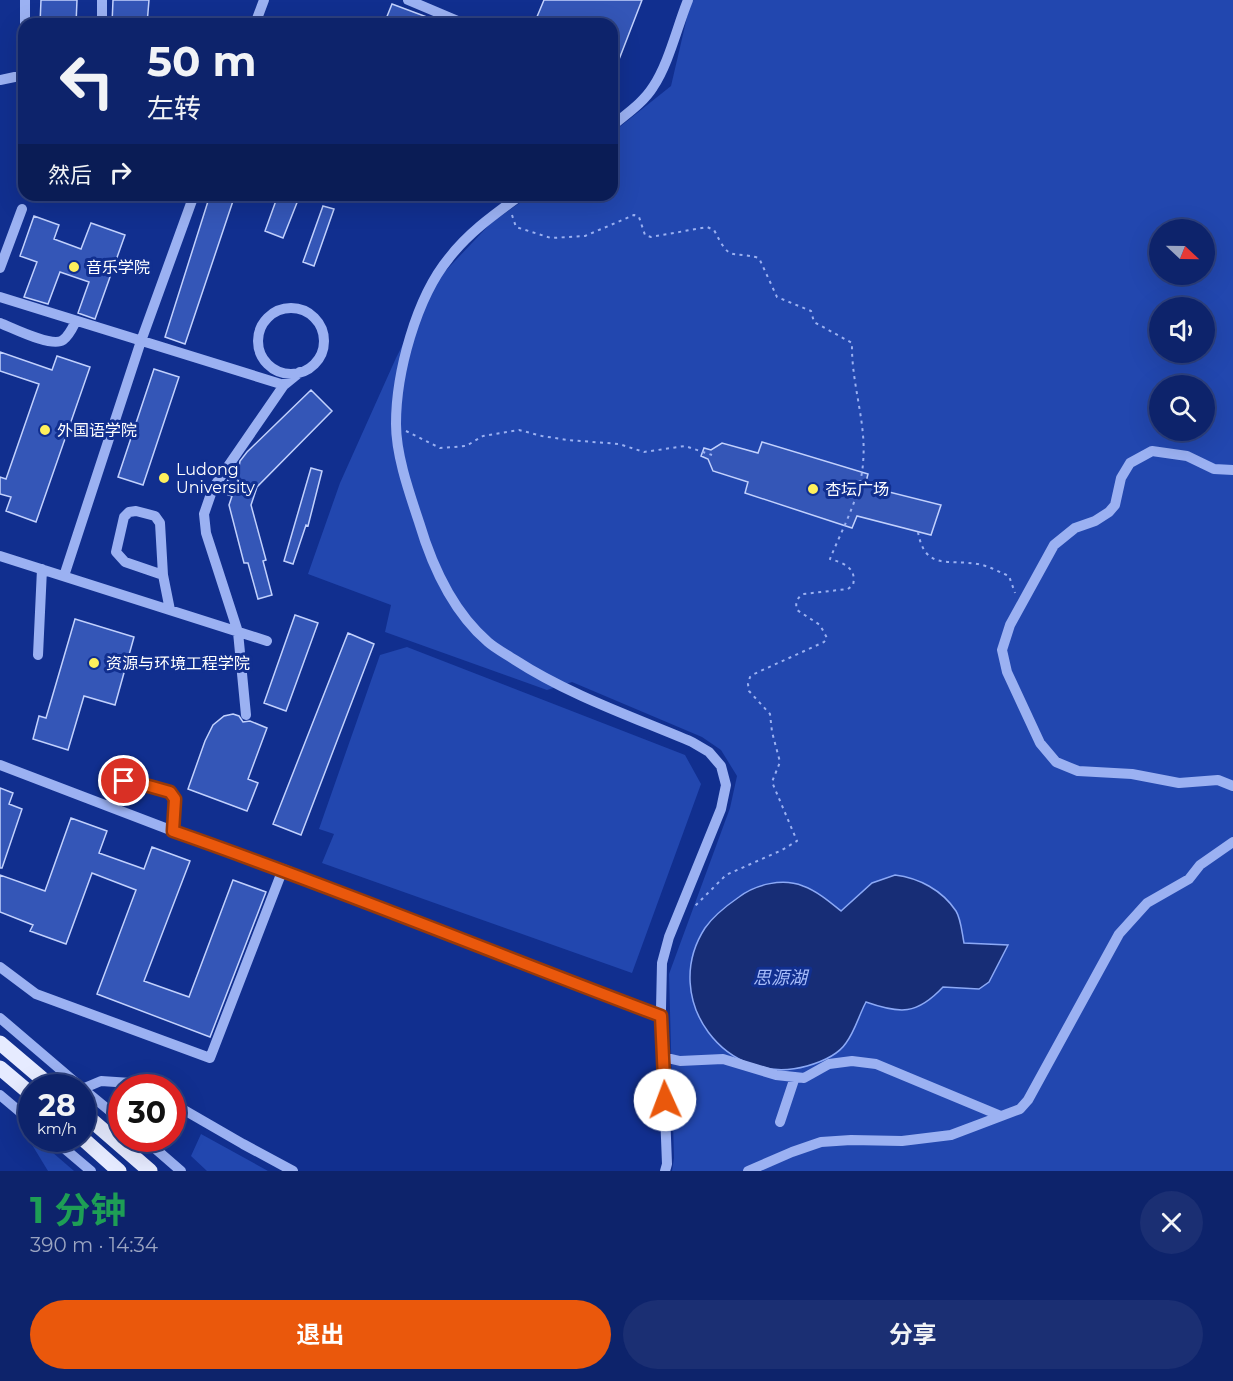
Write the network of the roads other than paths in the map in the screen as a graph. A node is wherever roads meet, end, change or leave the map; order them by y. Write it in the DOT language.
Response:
graph roads {
  1 [pos="25,0"];
  2 [pos="102,0"];
  3 [pos="264,0"];
  4 [pos="408,0"];
  5 [pos="688,0"];
  6 [pos="24,18"];
  7 [pos="102,18"];
  8 [pos="257,18"];
  9 [pos="451,18"];
  10 [pos="18,76"];
  11 [pos="0,80"];
  12 [pos="618,121"];
  13 [pos="192,201"];
  14 [pos="513,201"];
  15 [pos="22,209"];
  16 [pos="0,268"];
  17 [pos="0,297"];
  18 [pos="76,321"];
  19 [pos="0,323"];
  20 [pos="141,341"];
  21 [pos="300,372"];
  22 [pos="284,385"];
  23 [pos="1233,470"];
  24 [pos="0,556"];
  25 [pos="42,569"];
  26 [pos="164,574"];
  27 [pos="64,576"];
  28 [pos="170,610"];
  29 [pos="238,632"];
  30 [pos="267,641"];
  31 [pos="38,655"];
  32 [pos="246,715"];
  33 [pos="0,765"];
  34 [pos="1233,786"];
  35 [pos="109,806"];
  36 [pos="173,831"];
  37 [pos="1233,842"];
  38 [pos="283,869"];
  39 [pos="0,967"];
  40 [pos="661,1016"];
  41 [pos="0,1018"];
  42 [pos="0,1043"];
  43 [pos="13,1054"];
  44 [pos="663,1057"];
  45 [pos="1,1072"];
  46 [pos="37,1074"];
  47 [pos="66,1074"];
  48 [pos="795,1077"];
  49 [pos="18,1085"];
  50 [pos="0,1095"];
  51 [pos="96,1100"];
  52 [pos="108,1109"];
  53 [pos="18,1110"];
  54 [pos="186,1111"];
  55 [pos="1000,1116"];
  56 [pos="780,1122"];
  57 [pos="96,1124"];
  58 [pos="96,1150"];
  59 [pos="69,1152"];
  60 [pos="159,1152"];
  61 [pos="91,1171"];
  62 [pos="119,1171"];
  63 [pos="150,1171"];
  64 [pos="181,1171"];
  65 [pos="293,1171"];
  66 [pos="665,1171"];
  67 [pos="748,1171"];
  1 -- 6 [label="street"];
  2 -- 7 [label="street"];
  3 -- 8 [label="street"];
  4 -- 9 [label="street"];
  5 -- 12 [label="street"];
  10 -- 11 [label="street"];
  13 -- 20 [label="street"];
  14 -- 40 [label="street"];
  15 -- 16 [label="street"];
  17 -- 18 [label="street"];
  18 -- 19 [label="street"];
  18 -- 20 [label="street"];
  20 -- 22 [label="street"];
  20 -- 27 [label="street"];
  21 -- 21 [label="street"];
  21 -- 22 [label="street"];
  22 -- 29 [label="street"];
  23 -- 34 [label="street"];
  24 -- 25 [label="street"];
  25 -- 27 [label="street"];
  25 -- 31 [label="street"];
  26 -- 26 [label="street"];
  26 -- 28 [label="street"];
  27 -- 28 [label="street"];
  28 -- 29 [label="street"];
  29 -- 30 [label="street"];
  29 -- 32 [label="street"];
  33 -- 35 [label="street"];
  35 -- 36 [label="street"];
  35 -- 36 [label="street"];
  36 -- 38 [label="street"];
  37 -- 55 [label="street"];
  38 -- 39 [label="street"];
  38 -- 40 [label="street"];
  40 -- 44 [label="street"];
  41 -- 47 [label="street"];
  42 -- 43 [label="main road"];
  43 -- 45 [label="street"];
  43 -- 46 [label="main road"];
  44 -- 48 [label="street"];
  44 -- 66 [label="street"];
  45 -- 49 [label="main road"];
  48 -- 55 [label="street"];
  48 -- 56 [label="street"];
  50 -- 53 [label="street"];
  51 -- 52 [label="street"];
  54 -- 65 [label="street"];
  55 -- 67 [label="street"];
  57 -- 63 [label="main road"];
  58 -- 62 [label="main road"];
  59 -- 61 [label="street"];
  60 -- 64 [label="street"];
}
